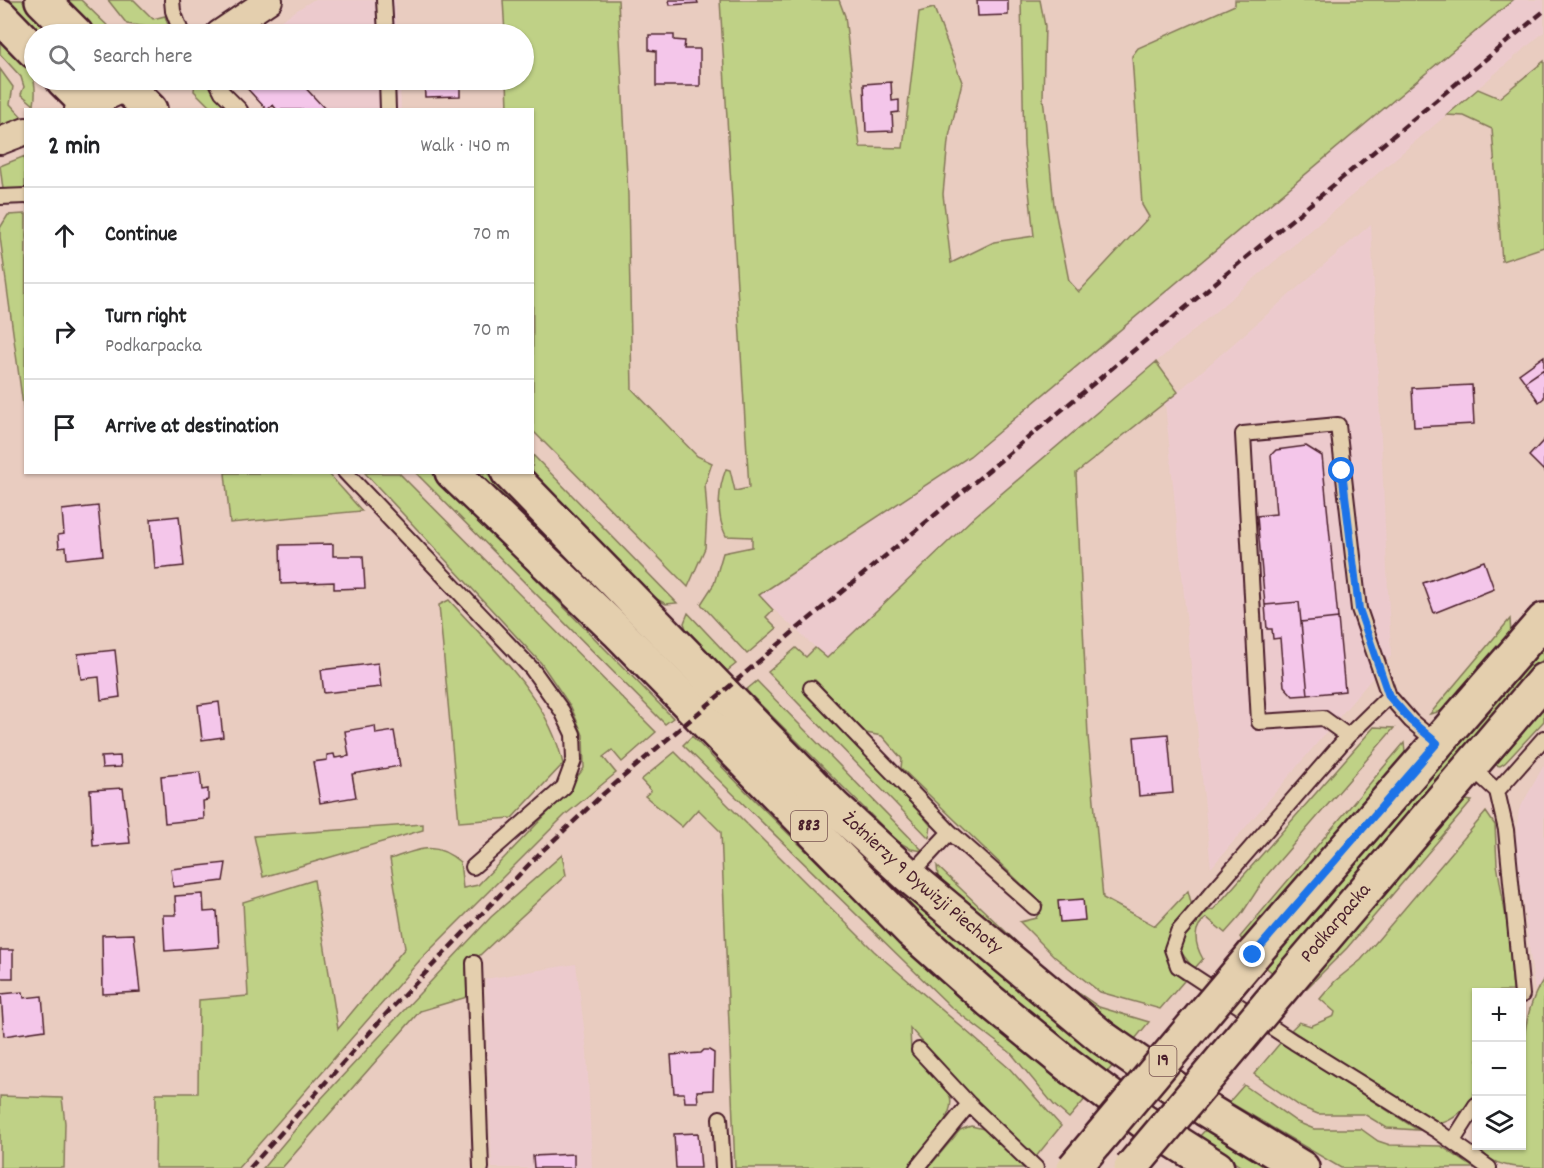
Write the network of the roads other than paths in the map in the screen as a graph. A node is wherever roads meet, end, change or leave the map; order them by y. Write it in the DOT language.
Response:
graph roads {
  1 [pos="42,0"];
  2 [pos="172,0"];
  3 [pos="269,0"];
  4 [pos="384,0"];
  5 [pos="0,16"];
  6 [pos="66,24"];
  7 [pos="178,24"];
  8 [pos="234,24"];
  9 [pos="385,24"];
  10 [pos="24,41"];
  11 [pos="71,90"];
  12 [pos="133,90"];
  13 [pos="221,90"];
  14 [pos="387,90"];
  15 [pos="86,108"];
  16 [pos="238,108"];
  17 [pos="388,108"];
  18 [pos="24,132"];
  19 [pos="0,141"];
  20 [pos="24,196"];
  21 [pos="0,197"];
  22 [pos="347,474"];
  23 [pos="454,474"];
  24 [pos="510,474"];
  25 [pos="1544,620"];
  26 [pos="1544,680"];
  27 [pos="811,688"];
  28 [pos="1389,696"];
  29 [pos="1348,736"];
  30 [pos="1544,738"];
  31 [pos="1437,743"];
  32 [pos="1470,766"];
  33 [pos="1497,791"];
  34 [pos="950,832"];
  35 [pos="473,867"];
  36 [pos="909,876"];
  37 [pos="1034,907"];
  38 [pos="474,963"];
  39 [pos="1520,988"];
  40 [pos="919,1050"];
  41 [pos="969,1104"];
  42 [pos="1472,1111"];
  43 [pos="720,1118"];
  44 [pos="1453,1141"];
  45 [pos="481,1168"];
  46 [pos="723,1168"];
  47 [pos="917,1168"];
  48 [pos="1036,1168"];
  49 [pos="1074,1168"];
  50 [pos="1131,1168"];
  51 [pos="1217,1168"];
  52 [pos="1302,1168"];
  53 [pos="1489,1168"];
  1 -- 6 [label="main road"];
  2 -- 7 [label="lane"];
  3 -- 8 [label="street"];
  4 -- 9 [label="lane"];
  5 -- 10 [label="main road"];
  11 -- 15 [label="main road"];
  12 -- 15 [label="street"];
  13 -- 16 [label="lane"];
  14 -- 17 [label="lane"];
  18 -- 19 [label="street"];
  20 -- 21 [label="lane"];
  22 -- 35 [label="lane"];
  23 -- 51 [label="main road, Żołnierzy 9 Dywizji Piechoty / 883"];
  24 -- 36 [label="main road, Żołnierzy 9 Dywizji Piechoty / 883"];
  25 -- 31 [label="main road, Podkarpacka / 19"];
  26 -- 32 [label="main road, Podkarpacka / 19"];
  27 -- 34 [label="lane"];
  28 -- 29 [label="lane"];
  28 -- 29 [label="lane"];
  28 -- 31 [label="lane"];
  29 -- 44 [label="lane"];
  30 -- 33 [label="lane"];
  31 -- 49 [label="main road, Podkarpacka / 19, bridge"];
  32 -- 33 [label="lane"];
  32 -- 50 [label="main road, Podkarpacka / 19, bridge"];
  33 -- 39 [label="lane"];
  34 -- 36 [label="lane"];
  34 -- 37 [label="lane"];
  36 -- 52 [label="main road, Żołnierzy 9 Dywizji Piechoty / 883"];
  38 -- 45 [label="lane"];
  40 -- 41 [label="lane"];
  41 -- 47 [label="lane"];
  41 -- 48 [label="lane"];
  42 -- 44 [label="lane"];
  43 -- 46 [label="lane"];
  44 -- 53 [label="lane"];
}
